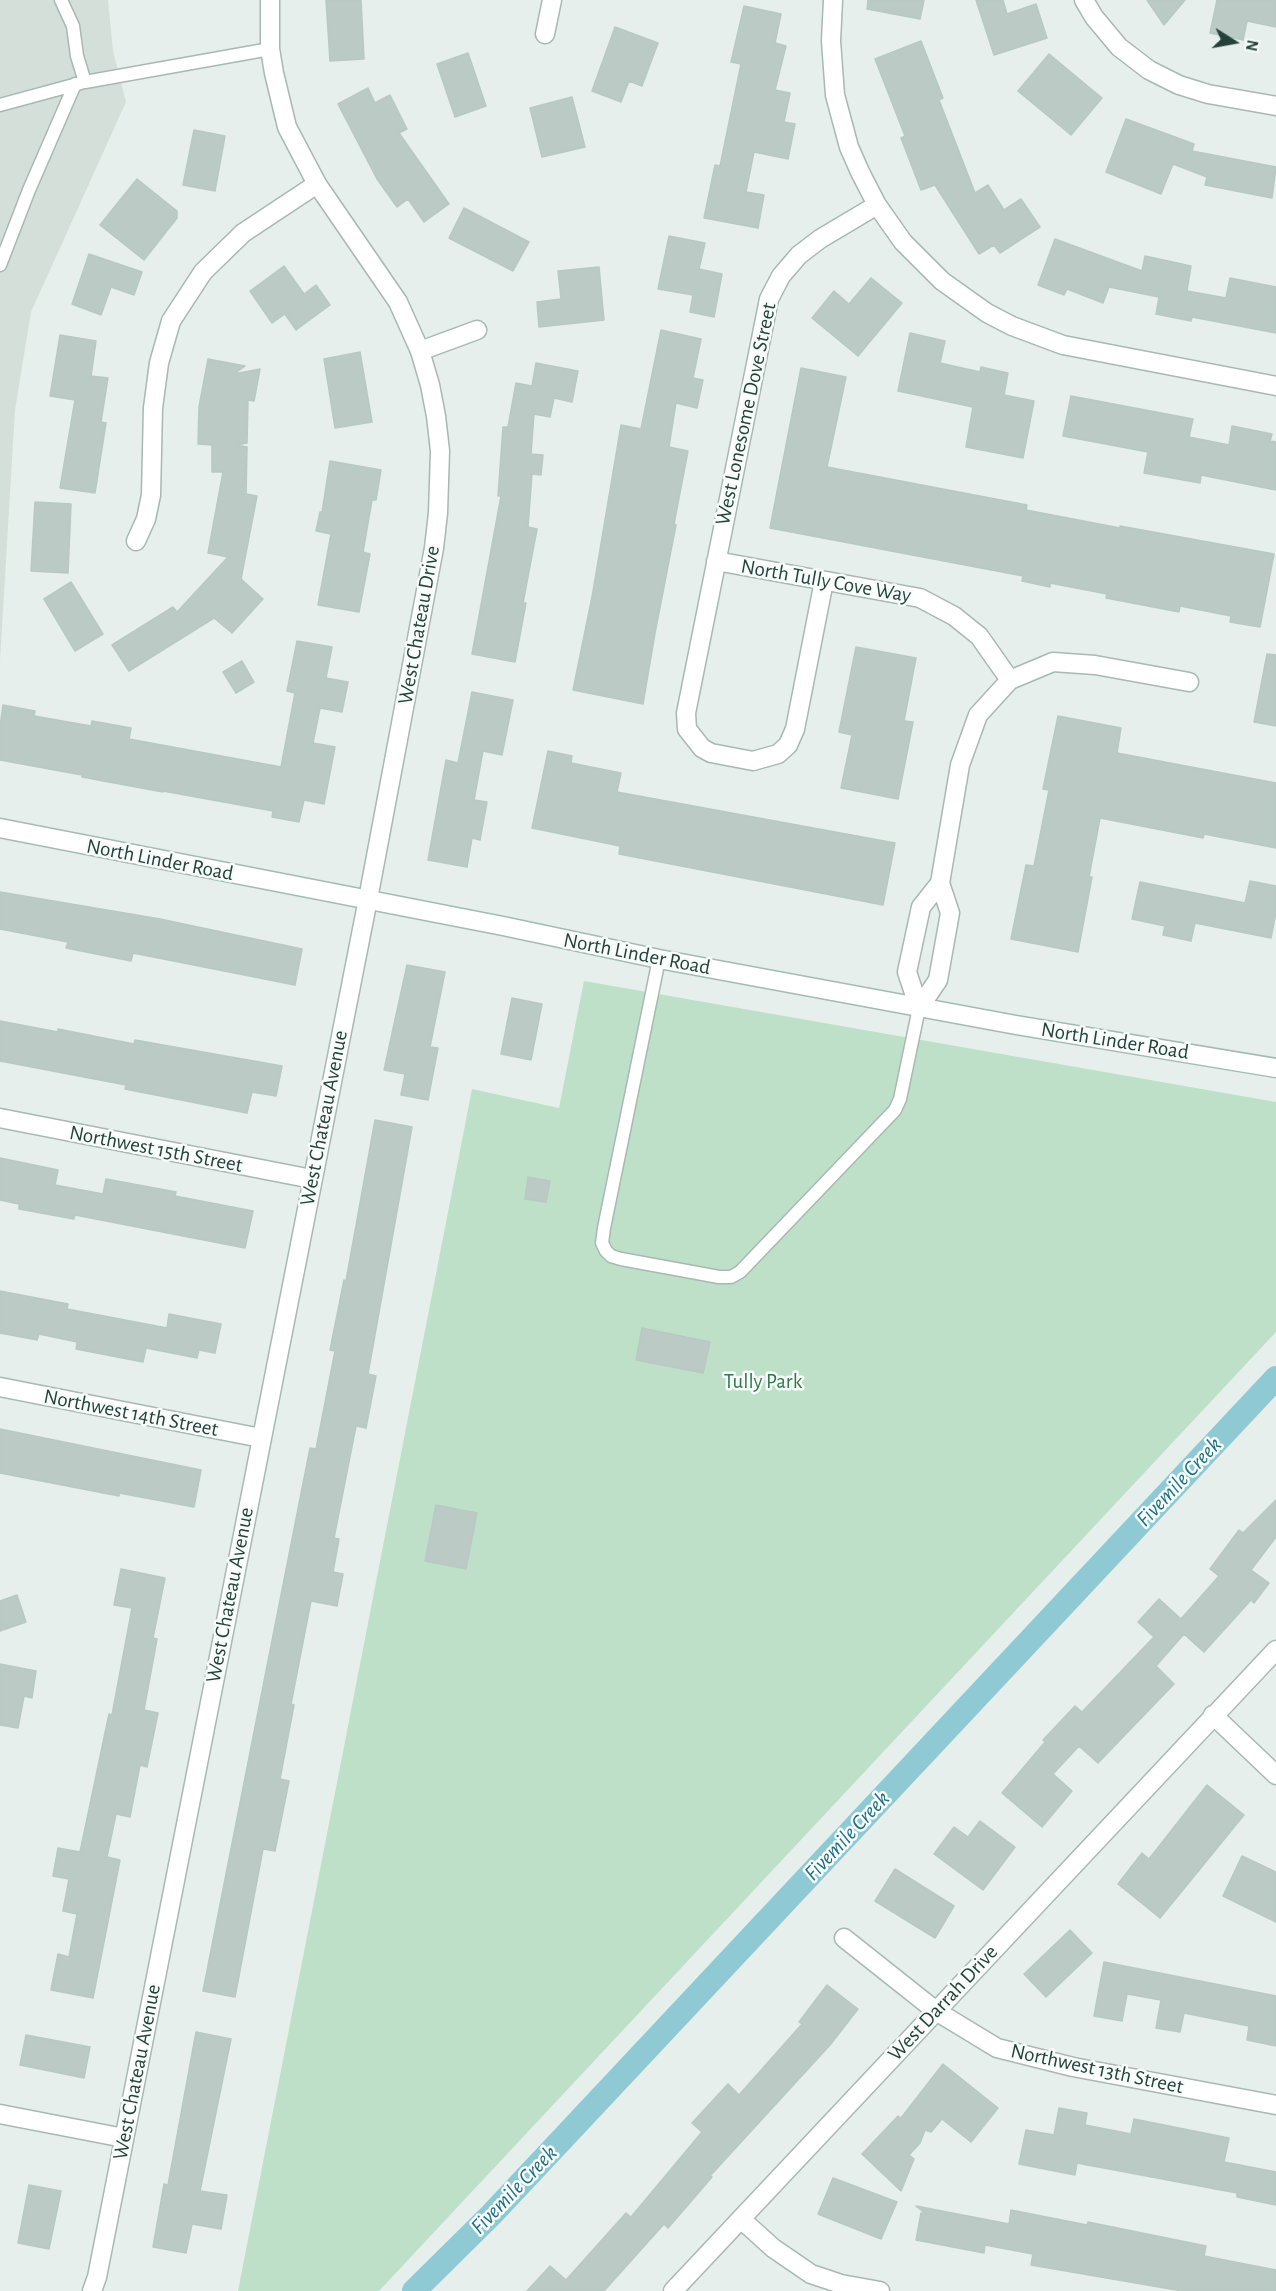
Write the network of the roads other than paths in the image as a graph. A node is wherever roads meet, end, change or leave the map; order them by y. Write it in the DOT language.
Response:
graph roads {
  1 [pos="61,0"];
  2 [pos="270,0"];
  3 [pos="552,0"];
  4 [pos="833,0"];
  5 [pos="1084,0"];
  6 [pos="545,34"];
  7 [pos="270,49"];
  8 [pos="80,83"];
  9 [pos="0,105"];
  10 [pos="1276,106"];
  11 [pos="316,184"];
  12 [pos="878,205"];
  13 [pos="0,265"];
  14 [pos="477,330"];
  15 [pos="420,351"];
  16 [pos="1276,386"];
  17 [pos="136,541"];
  18 [pos="716,561"];
  19 [pos="824,581"];
  20 [pos="1010,680"];
  21 [pos="1189,682"];
  22 [pos="0,828"];
  23 [pos="940,883"];
  24 [pos="368,899"];
  25 [pos="659,959"];
  26 [pos="919,1008"];
  27 [pos="1276,1068"];
  28 [pos="0,1118"];
  29 [pos="312,1179"];
  30 [pos="0,1388"];
  31 [pos="261,1438"];
  32 [pos="1276,1650"];
  33 [pos="1213,1715"];
  34 [pos="1276,1775"];
  35 [pos="843,1938"];
  36 [pos="936,2011"];
  37 [pos="1276,2105"];
  38 [pos="0,2114"];
  39 [pos="124,2138"];
  40 [pos="741,2219"];
  41 [pos="92,2291"];
  42 [pos="673,2291"];
  43 [pos="880,2291"];
  1 -- 8 [label="lane"];
  2 -- 7 [label="street, West Chateau Drive"];
  3 -- 6 [label="street"];
  4 -- 12 [label="street"];
  5 -- 10 [label="street"];
  7 -- 8 [label="lane"];
  7 -- 11 [label="street, West Chateau Drive"];
  8 -- 9 [label="lane"];
  8 -- 13 [label="lane"];
  11 -- 15 [label="street, West Chateau Drive"];
  11 -- 17 [label="street"];
  12 -- 16 [label="street"];
  12 -- 18 [label="street, West Lonesome Dove Street"];
  14 -- 15 [label="street"];
  15 -- 24 [label="street, West Chateau Drive"];
  18 -- 19 [label="street, North Tully Cove Way"];
  18 -- 19 [label="street, West Lonesome Dove Street"];
  19 -- 20 [label="street, North Tully Cove Way"];
  20 -- 21 [label="street"];
  20 -- 23 [label="street"];
  22 -- 24 [label="street, North Linder Road"];
  23 -- 26 [label="street"];
  23 -- 26 [label="street"];
  24 -- 25 [label="street, North Linder Road"];
  24 -- 29 [label="street, West Chateau Avenue"];
  25 -- 26 [label="street, North Linder Road"];
  25 -- 26 [label="lane"];
  26 -- 27 [label="street, North Linder Road"];
  28 -- 29 [label="street, Northwest 15th Street"];
  29 -- 31 [label="street, West Chateau Avenue"];
  30 -- 31 [label="street, Northwest 14th Street"];
  31 -- 39 [label="street, West Chateau Avenue"];
  32 -- 33 [label="street, West Darrah Drive"];
  33 -- 34 [label="street"];
  33 -- 36 [label="street, West Darrah Drive"];
  35 -- 36 [label="street, Northwest 13th Street"];
  36 -- 37 [label="street, Northwest 13th Street"];
  36 -- 40 [label="street, West Darrah Drive"];
  38 -- 39 [label="street"];
  39 -- 41 [label="street, West Chateau Avenue"];
  40 -- 42 [label="street, West Darrah Drive"];
  40 -- 43 [label="street"];
}
